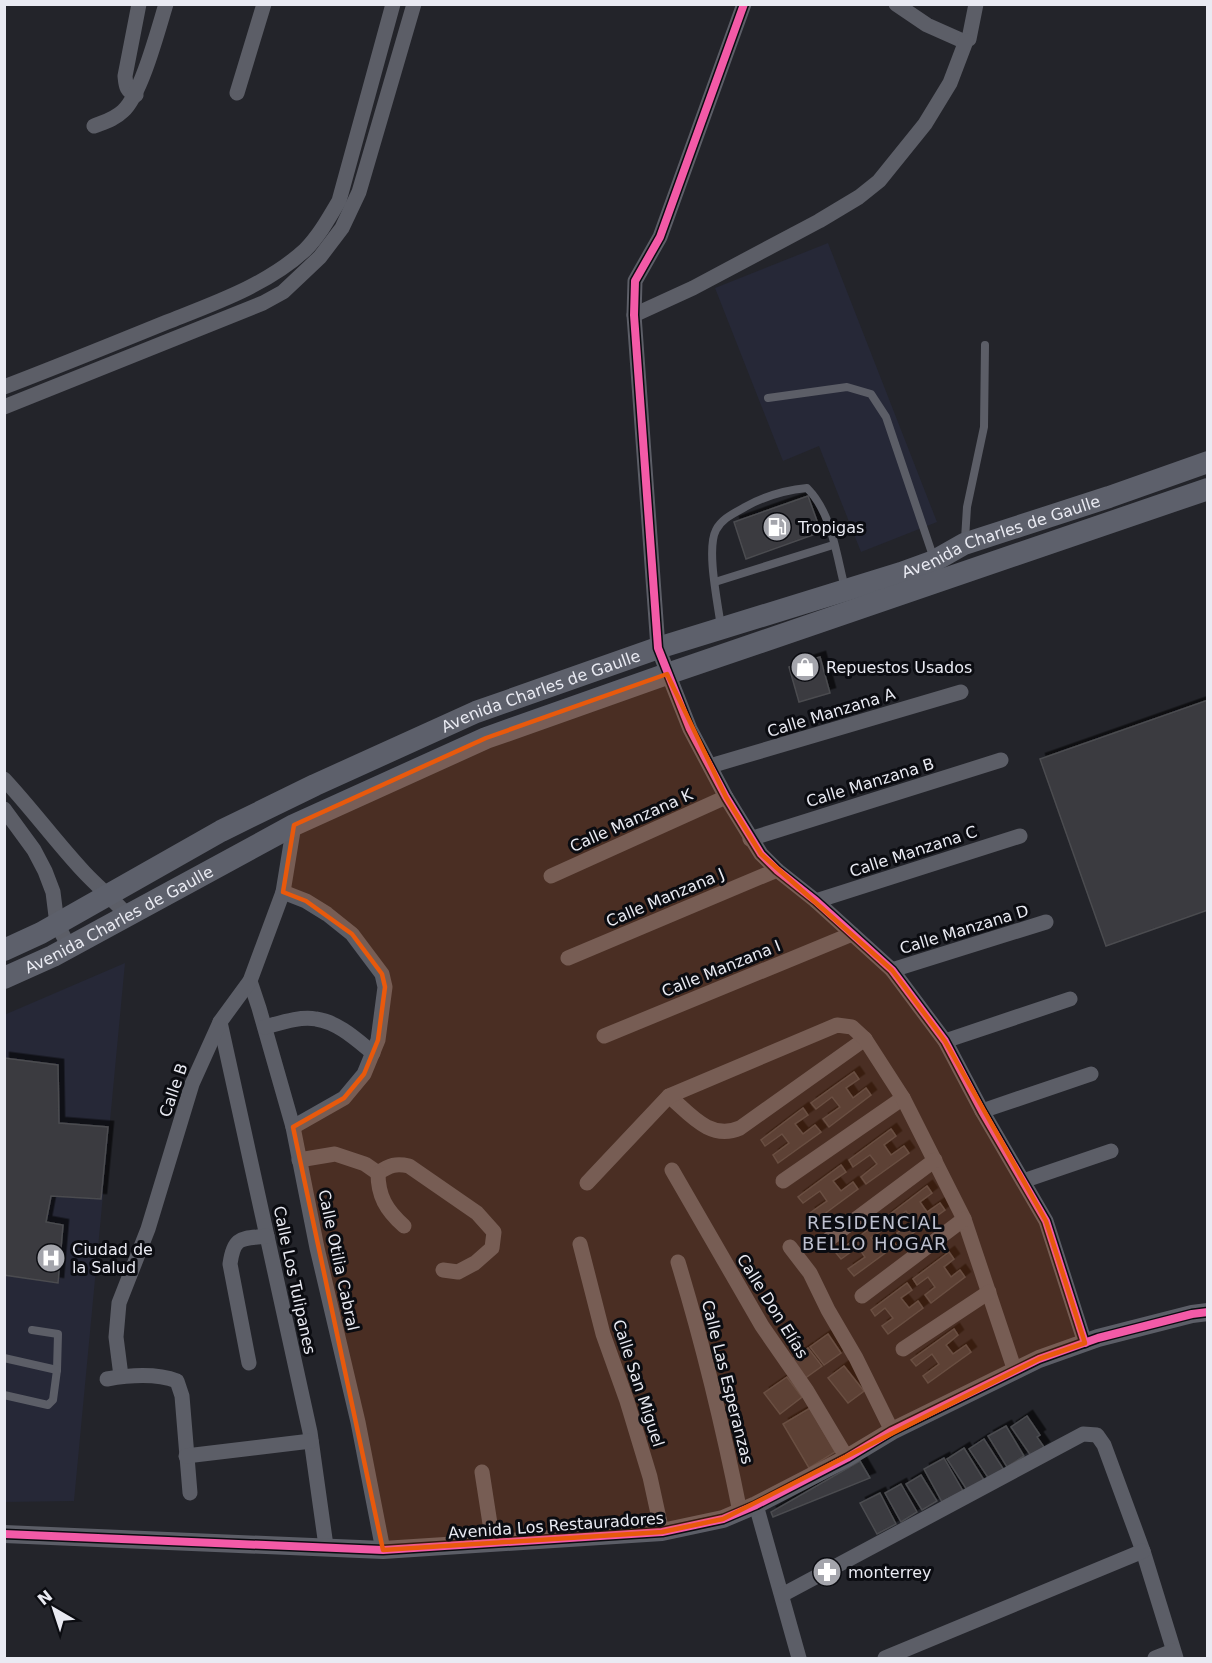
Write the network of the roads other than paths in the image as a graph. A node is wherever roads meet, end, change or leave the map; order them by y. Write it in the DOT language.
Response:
graph roads {
  1 [pos="138,4"];
  2 [pos="166,4"];
  3 [pos="264,4"];
  4 [pos="393,4"];
  5 [pos="414,4"];
  6 [pos="896,4"];
  7 [pos="976,4"];
  8 [pos="739,6"];
  9 [pos="966,41"];
  10 [pos="237,93"];
  11 [pos="136,95"];
  12 [pos="94,126"];
  13 [pos="634,315"];
  14 [pos="985,345"];
  15 [pos="4,387"];
  16 [pos="768,398"];
  17 [pos="4,407"];
  18 [pos="1208,462"];
  19 [pos="1208,489"];
  20 [pos="964,544"];
  21 [pos="833,545"];
  22 [pos="934,561"];
  23 [pos="715,582"];
  24 [pos="846,590"];
  25 [pos="721,628"];
  26 [pos="658,648"];
  27 [pos="667,674"];
  28 [pos="961,692"];
  29 [pos="476,712"];
  30 [pos="486,738"];
  31 [pos="1001,760"];
  32 [pos="710,766"];
  33 [pos="4,779"];
  34 [pos="726,797"];
  35 [pos="4,809"];
  36 [pos="294,825"];
  37 [pos="1020,836"];
  38 [pos="750,839"];
  39 [pos="777,870"];
  40 [pos="551,876"];
  41 [pos="283,892"];
  42 [pos="109,894"];
  43 [pos="816,901"];
  44 [pos="127,915"];
  45 [pos="1046,922"];
  46 [pos="57,924"];
  47 [pos="852,934"];
  48 [pos="69,947"];
  49 [pos="4,950"];
  50 [pos="568,958"];
  51 [pos="892,970"];
  52 [pos="4,978"];
  53 [pos="250,981"];
  54 [pos="1070,999"];
  55 [pos="220,1022"];
  56 [pos="265,1027"];
  57 [pos="604,1036"];
  58 [pos="865,1039"];
  59 [pos="945,1041"];
  60 [pos="373,1053"];
  61 [pos="1091,1074"];
  62 [pos="669,1096"];
  63 [pos="903,1098"];
  64 [pos="982,1111"];
  65 [pos="293,1127"];
  66 [pos="1110,1151"];
  67 [pos="299,1160"];
  68 [pos="935,1160"];
  69 [pos="672,1170"];
  70 [pos="378,1173"];
  71 [pos="783,1180"];
  72 [pos="1023,1180"];
  73 [pos="586,1183"];
  74 [pos="964,1219"];
  75 [pos="404,1226"];
  76 [pos="267,1236"];
  77 [pos="828,1240"];
  78 [pos="580,1244"];
  79 [pos="790,1246"];
  80 [pos="678,1262"];
  81 [pos="443,1270"];
  82 [pos="989,1292"];
  83 [pos="862,1296"];
  84 [pos="1208,1312"];
  85 [pos="32,1330"];
  86 [pos="1085,1343"];
  87 [pos="903,1349"];
  88 [pos="4,1358"];
  89 [pos="249,1363"];
  90 [pos="57,1370"];
  91 [pos="1015,1371"];
  92 [pos="4,1395"];
  93 [pos="892,1431"];
  94 [pos="311,1441"];
  95 [pos="186,1456"];
  96 [pos="847,1458"];
  97 [pos="482,1472"];
  98 [pos="190,1493"];
  99 [pos="748,1508"];
  100 [pos="662,1532"];
  101 [pos="4,1534"];
  102 [pos="493,1543"];
  103 [pos="326,1546"];
  104 [pos="383,1550"];
  105 [pos="1143,1551"];
  106 [pos="782,1595"];
  107 [pos="1174,1655"];
  108 [pos="800,1659"];
  109 [pos="885,1659"];
  110 [pos="1155,1659"];
  1 -- 11 [label="street"];
  2 -- 11 [label="street"];
  3 -- 10 [label="street"];
  4 -- 15 [label="street"];
  5 -- 17 [label="street"];
  6 -- 9 [label="street"];
  7 -- 9 [label="street"];
  8 -- 13 [label="street"];
  9 -- 13 [label="street"];
  11 -- 12 [label="street"];
  13 -- 26 [label="street"];
  14 -- 20 [label="lane"];
  16 -- 22 [label="lane"];
  18 -- 20 [label="main road, Avenida Charles de Gaulle"];
  19 -- 27 [label="main road, Avenida Charles de Gaulle"];
  20 -- 22 [label="main road, Avenida Charles de Gaulle"];
  21 -- 23 [label="lane"];
  21 -- 23 [label="lane"];
  21 -- 24 [label="lane"];
  22 -- 24 [label="main road, Avenida Charles de Gaulle"];
  23 -- 25 [label="lane"];
  24 -- 25 [label="main road, Avenida Charles de Gaulle"];
  25 -- 26 [label="main road, Avenida Charles de Gaulle"];
  26 -- 27 [label="street"];
  26 -- 29 [label="main road, Avenida Charles de Gaulle"];
  27 -- 30 [label="main road, Avenida Charles de Gaulle"];
  27 -- 32 [label="street"];
  28 -- 32 [label="street, Calle Manzana A"];
  29 -- 30 [label="main road"];
  29 -- 42 [label="main road, Avenida Charles de Gaulle"];
  30 -- 36 [label="main road, Avenida Charles de Gaulle"];
  31 -- 38 [label="street, Calle Manzana B"];
  32 -- 34 [label="street"];
  33 -- 42 [label="street"];
  34 -- 38 [label="street"];
  34 -- 40 [label="street, Calle Manzana K"];
  35 -- 46 [label="street"];
  36 -- 41 [label="street, Calle B"];
  36 -- 44 [label="main road, Avenida Charles de Gaulle"];
  37 -- 43 [label="street, Calle Manzana C"];
  38 -- 39 [label="street"];
  39 -- 43 [label="street"];
  39 -- 50 [label="street, Calle Manzana J"];
  41 -- 53 [label="street, Calle B"];
  41 -- 60 [label="street"];
  42 -- 44 [label="street"];
  42 -- 46 [label="main road, Avenida Charles de Gaulle"];
  43 -- 47 [label="street"];
  44 -- 48 [label="main road, Avenida Charles de Gaulle"];
  45 -- 51 [label="street, Calle Manzana D"];
  46 -- 48 [label="street"];
  46 -- 49 [label="main road, Avenida Charles de Gaulle"];
  47 -- 51 [label="street"];
  47 -- 57 [label="street, Calle Manzana I"];
  48 -- 52 [label="main road, Avenida Charles de Gaulle"];
  51 -- 59 [label="street"];
  53 -- 55 [label="street, Calle B"];
  53 -- 56 [label="street, Calle Otilia Cabral"];
  54 -- 59 [label="street"];
  55 -- 76 [label="street, Calle Los Tulipanes"];
  55 -- 95 [label="street, Calle B"];
  56 -- 60 [label="street"];
  56 -- 65 [label="street, Calle Otilia Cabral"];
  58 -- 62 [label="street"];
  58 -- 62 [label="street"];
  58 -- 63 [label="street"];
  59 -- 64 [label="street"];
  60 -- 65 [label="street"];
  61 -- 64 [label="street"];
  62 -- 73 [label="street"];
  63 -- 68 [label="street"];
  63 -- 71 [label="street"];
  64 -- 72 [label="street"];
  65 -- 67 [label="street, Calle Otilia Cabral"];
  66 -- 72 [label="street"];
  67 -- 70 [label="street"];
  67 -- 104 [label="street, Calle Otilia Cabral"];
  68 -- 74 [label="street"];
  68 -- 77 [label="street"];
  69 -- 96 [label="street, Calle Don Elías"];
  70 -- 75 [label="street"];
  70 -- 81 [label="street"];
  72 -- 86 [label="street"];
  74 -- 82 [label="street"];
  74 -- 83 [label="street"];
  76 -- 89 [label="street"];
  76 -- 94 [label="street, Calle Los Tulipanes"];
  78 -- 100 [label="street, Calle San Miguel"];
  79 -- 93 [label="street"];
  80 -- 99 [label="street, Calle Las Esperanzas"];
  82 -- 87 [label="street"];
  82 -- 91 [label="street"];
  84 -- 86 [label="street, Avenida Los Restauradores"];
  85 -- 90 [label="lane"];
  86 -- 91 [label="street, Avenida Los Restauradores"];
  88 -- 90 [label="lane"];
  90 -- 92 [label="lane"];
  91 -- 93 [label="street, Avenida Los Restauradores"];
  93 -- 96 [label="street, Avenida Los Restauradores"];
  94 -- 95 [label="street"];
  94 -- 103 [label="street, Calle Los Tulipanes"];
  95 -- 98 [label="street"];
  96 -- 99 [label="street, Avenida Los Restauradores"];
  97 -- 102 [label="street"];
  99 -- 100 [label="street, Avenida Los Restauradores"];
  99 -- 106 [label="street, Calle Las Esperanzas"];
  100 -- 102 [label="street, Avenida Los Restauradores"];
  101 -- 103 [label="street, Avenida Los Restauradores"];
  102 -- 104 [label="street, Avenida Los Restauradores"];
  103 -- 104 [label="street, Avenida Los Restauradores"];
  105 -- 106 [label="street"];
  105 -- 107 [label="street"];
  105 -- 109 [label="street"];
  106 -- 108 [label="street, Calle Las Esperanzas"];
  107 -- 110 [label="street"];
}
